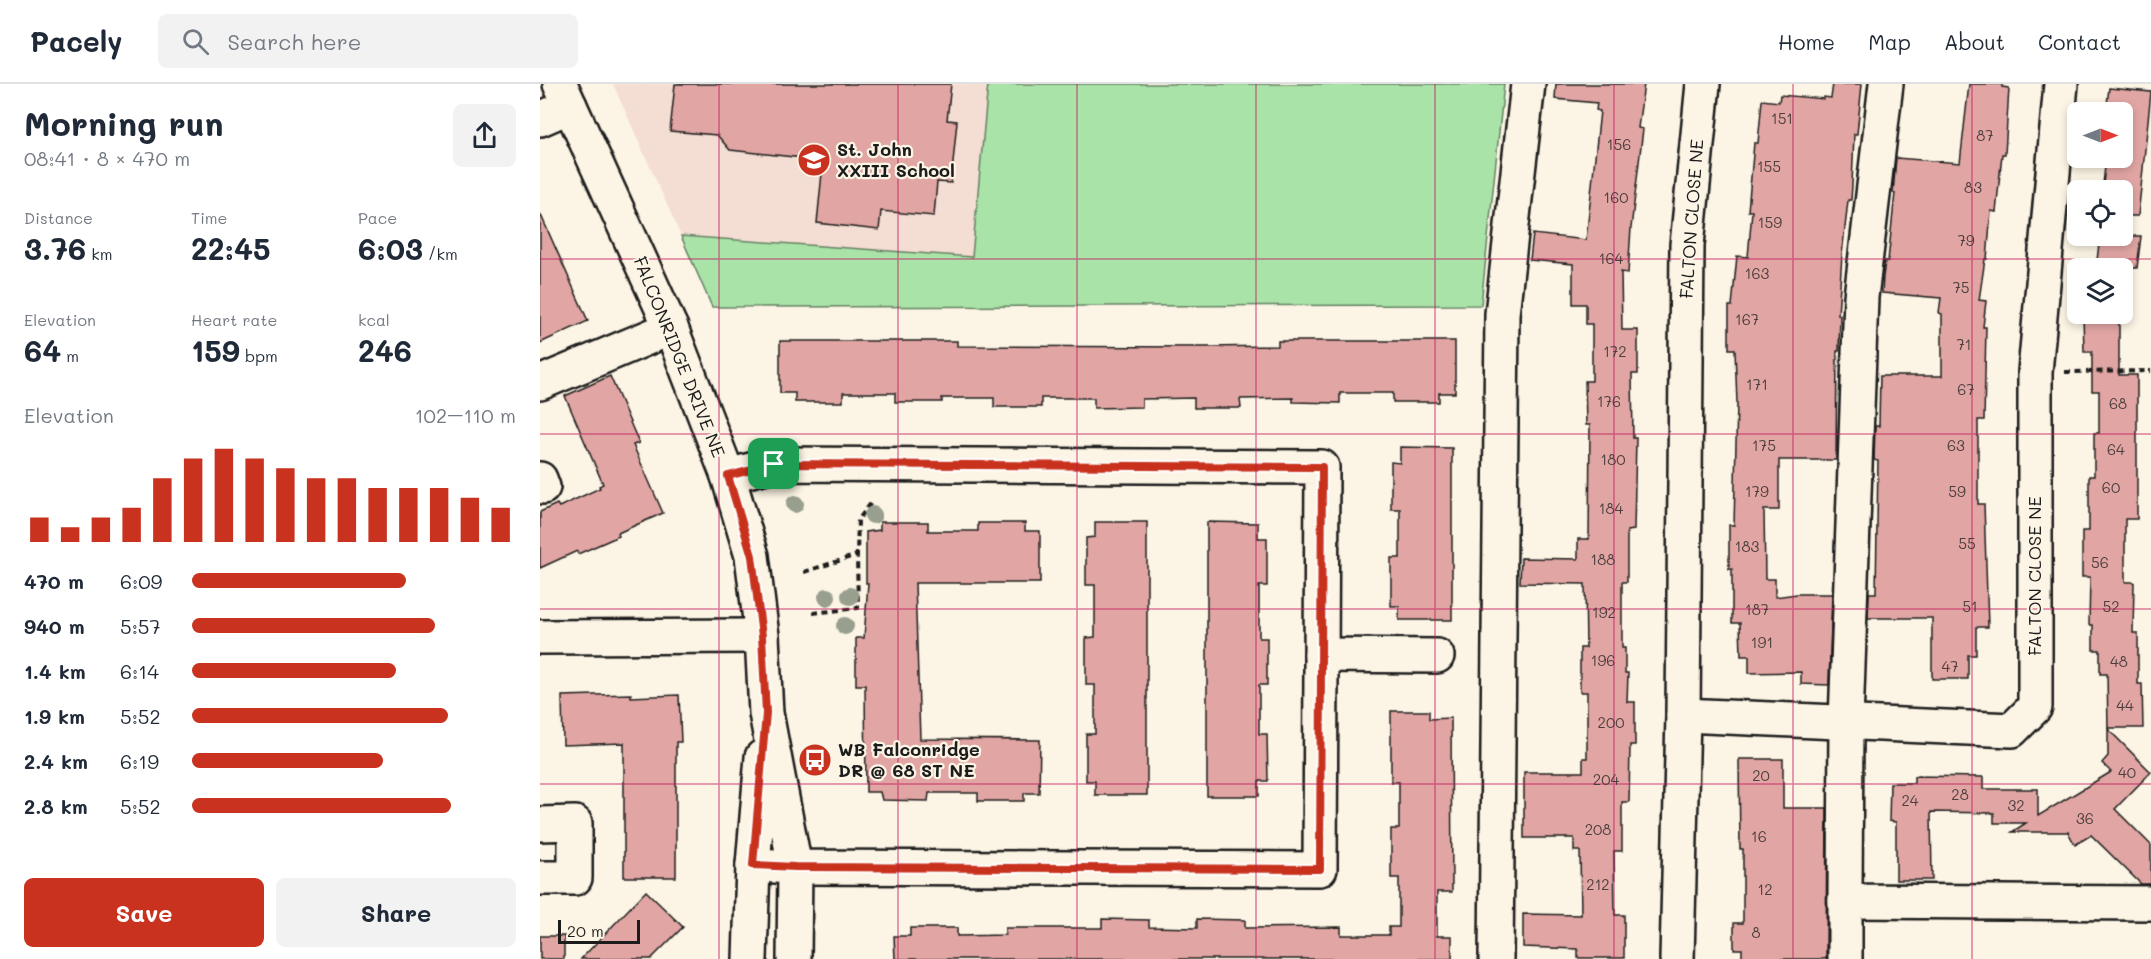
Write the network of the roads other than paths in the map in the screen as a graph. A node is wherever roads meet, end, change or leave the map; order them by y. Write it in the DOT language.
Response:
graph roads {
  1 [pos="1528,84"];
  2 [pos="1703,84"];
  3 [pos="1886,84"];
  4 [pos="2061,84"];
  5 [pos="565,95"];
  6 [pos="540,119"];
  7 [pos="671,328"];
  8 [pos="540,383"];
  9 [pos="728,476"];
  10 [pos="762,636"];
  11 [pos="540,637"];
  12 [pos="1321,655"];
  13 [pos="1437,656"];
  14 [pos="766,713"];
  15 [pos="1683,715"];
  16 [pos="1846,722"];
  17 [pos="540,824"];
  18 [pos="753,865"];
  19 [pos="795,867"];
  20 [pos="540,878"];
  21 [pos="1845,902"];
  22 [pos="2151,903"];
  23 [pos="750,959"];
  24 [pos="794,959"];
  25 [pos="1496,959"];
  26 [pos="1677,959"];
  27 [pos="1845,959"];
  1 -- 25 [label="street"];
  2 -- 15 [label="street, FALTON CLOSE NE"];
  3 -- 16 [label="street"];
  4 -- 16 [label="street, FALTON CLOSE NE"];
  5 -- 6 [label="street"];
  5 -- 7 [label="street, FALCONRIDGE DRIVE NE"];
  7 -- 8 [label="street"];
  7 -- 9 [label="street, FALCONRIDGE DRIVE NE"];
  9 -- 10 [label="street, FALCONRIDGE DRIVE NE"];
  9 -- 12 [label="street"];
  10 -- 11 [label="street"];
  10 -- 14 [label="street, FALCONRIDGE DRIVE NE"];
  12 -- 13 [label="street"];
  12 -- 19 [label="street"];
  14 -- 18 [label="street, FALCONRIDGE DRIVE NE"];
  14 -- 19 [label="street, FALCONRIDGE DRIVE NE"];
  15 -- 16 [label="street, FALTON CLOSE NE"];
  15 -- 26 [label="street, FALTON CLOSE NE"];
  16 -- 21 [label="street"];
  17 -- 20 [label="street"];
  18 -- 19 [label="street"];
  18 -- 23 [label="street, FALCONRIDGE DRIVE NE"];
  19 -- 24 [label="street, FALCONRIDGE DRIVE NE"];
  21 -- 22 [label="street"];
  21 -- 27 [label="street"];
}
